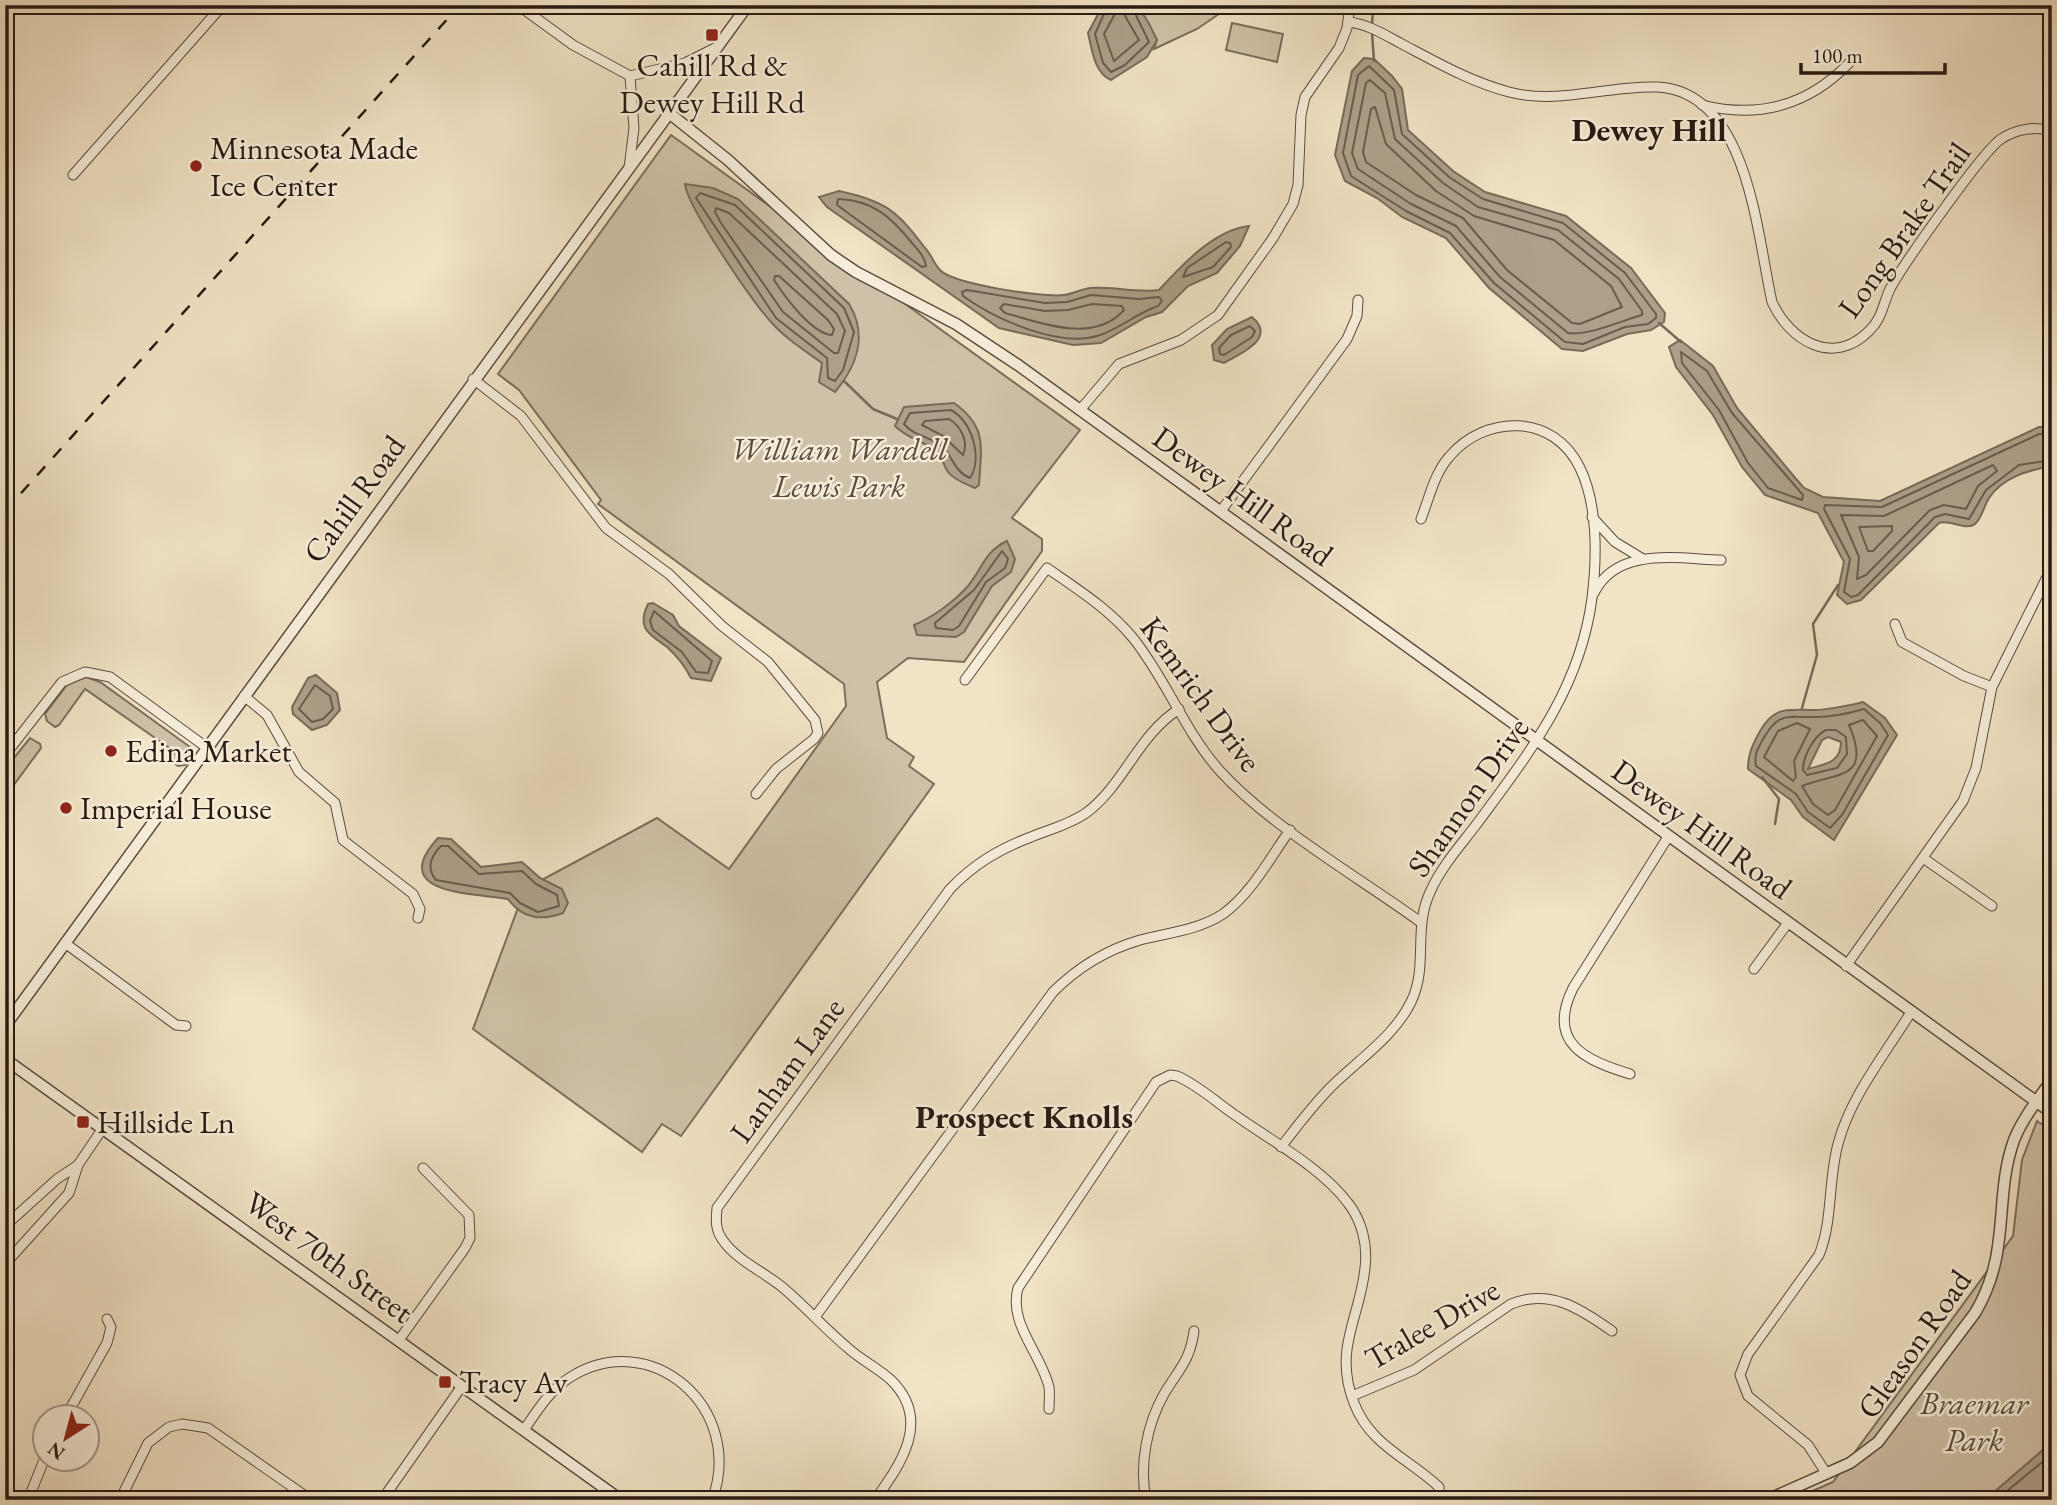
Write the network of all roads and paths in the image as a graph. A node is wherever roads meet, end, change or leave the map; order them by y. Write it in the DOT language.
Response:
graph roads {
  1 [pos="223,5"];
  2 [pos="518,5"];
  3 [pos="748,5"];
  4 [pos="1350,5"];
  5 [pos="1348,22"];
  6 [pos="718,46"];
  7 [pos="1850,63"];
  8 [pos="630,76"];
  9 [pos="1701,104"];
  10 [pos="669,113"];
  11 [pos="2052,131"];
  12 [pos="629,168"];
  13 [pos="73,175"];
  14 [pos="1357,300"];
  15 [pos="474,379"];
  16 [pos="1080,410"];
  17 [pos="1221,512"];
  18 [pos="1592,517"];
  19 [pos="1421,519"];
  20 [pos="1643,559"];
  21 [pos="1721,560"];
  22 [pos="2052,567"];
  23 [pos="1592,598"];
  24 [pos="1895,624"];
  25 [pos="965,680"];
  26 [pos="1992,687"];
  27 [pos="244,696"];
  28 [pos="1179,709"];
  29 [pos="1537,742"];
  30 [pos="206,747"];
  31 [pos="5,755"];
  32 [pos="756,794"];
  33 [pos="1290,830"];
  34 [pos="1668,837"];
  35 [pos="1923,858"];
  36 [pos="1992,906"];
  37 [pos="418,918"];
  38 [pos="1419,921"];
  39 [pos="1787,924"];
  40 [pos="65,943"];
  41 [pos="1846,966"];
  42 [pos="1754,969"];
  43 [pos="1911,1012"];
  44 [pos="5,1026"];
  45 [pos="186,1026"];
  46 [pos="5,1059"];
  47 [pos="1630,1074"];
  48 [pos="2052,1080"];
  49 [pos="2036,1101"];
  50 [pos="2052,1113"];
  51 [pos="103,1128"];
  52 [pos="1281,1147"];
  53 [pos="78,1165"];
  54 [pos="423,1168"];
  55 [pos="5,1226"];
  56 [pos="5,1264"];
  57 [pos="816,1317"];
  58 [pos="107,1320"];
  59 [pos="1194,1331"];
  60 [pos="1612,1331"];
  61 [pos="399,1340"];
  62 [pos="462,1386"];
  63 [pos="1352,1396"];
  64 [pos="73,1404"];
  65 [pos="1049,1409"];
  66 [pos="524,1430"];
  67 [pos="38,1474"];
  68 [pos="1826,1474"];
  69 [pos="28,1500"];
  70 [pos="120,1500"];
  71 [pos="311,1500"];
  72 [pos="382,1500"];
  73 [pos="621,1500"];
  74 [pos="712,1500"];
  75 [pos="875,1500"];
  76 [pos="1146,1500"];
  77 [pos="1159,1500"];
  78 [pos="1217,1500"];
  79 [pos="1440,1500"];
  80 [pos="1767,1500"];
  1 -- 13 [label="street"];
  2 -- 8 [label="street"];
  3 -- 6 [label="street, Cahill Road"];
  4 -- 5 [label="street"];
  5 -- 9 [label="street, Long Brake Trail"];
  5 -- 16 [label="street"];
  6 -- 8 [label="street"];
  6 -- 10 [label="street, Cahill Road"];
  7 -- 9 [label="street"];
  8 -- 12 [label="street"];
  9 -- 11 [label="street, Long Brake Trail"];
  10 -- 12 [label="street, Cahill Road"];
  10 -- 16 [label="street, Dewey Hill Road"];
  12 -- 15 [label="street, Cahill Road"];
  14 -- 17 [label="street"];
  15 -- 27 [label="street, Cahill Road"];
  15 -- 32 [label="street"];
  16 -- 17 [label="street, Dewey Hill Road"];
  17 -- 29 [label="street, Dewey Hill Road"];
  18 -- 19 [label="street, Shannon Drive"];
  18 -- 20 [label="street"];
  18 -- 23 [label="street, Shannon Drive"];
  20 -- 21 [label="street"];
  20 -- 23 [label="street"];
  22 -- 26 [label="street"];
  23 -- 29 [label="street, Shannon Drive"];
  24 -- 26 [label="street"];
  25 -- 28 [label="street, Kemrich Drive"];
  26 -- 35 [label="street"];
  27 -- 30 [label="street, Cahill Road"];
  27 -- 37 [label="street"];
  28 -- 33 [label="street, Kemrich Drive"];
  28 -- 57 [label="street, Lanham Lane"];
  29 -- 34 [label="street, Dewey Hill Road"];
  29 -- 38 [label="street, Shannon Drive"];
  30 -- 31 [label="street"];
  30 -- 40 [label="street, Cahill Road"];
  33 -- 38 [label="street, Kemrich Drive"];
  33 -- 57 [label="street"];
  34 -- 39 [label="street, Dewey Hill Road"];
  34 -- 47 [label="street"];
  35 -- 36 [label="street"];
  35 -- 41 [label="street"];
  38 -- 52 [label="street, Shannon Drive"];
  39 -- 41 [label="street, Dewey Hill Road"];
  39 -- 42 [label="street, Dewey Hill Road"];
  40 -- 44 [label="street, Cahill Road"];
  40 -- 45 [label="street"];
  41 -- 43 [label="street, Dewey Hill Road"];
  43 -- 49 [label="street, Dewey Hill Road"];
  43 -- 68 [label="street"];
  46 -- 51 [label="street, West 70th Street"];
  48 -- 49 [label="street, Gleason Road"];
  49 -- 50 [label="street, Dewey Hill Road"];
  49 -- 68 [label="street, Gleason Road"];
  51 -- 53 [label="street"];
  51 -- 61 [label="street, West 70th Street"];
  52 -- 63 [label="street"];
  52 -- 65 [label="street"];
  53 -- 55 [label="street"];
  53 -- 56 [label="street"];
  54 -- 61 [label="street"];
  57 -- 75 [label="street, Lanham Lane"];
  58 -- 64 [label="street"];
  59 -- 76 [label="street"];
  60 -- 63 [label="street, Tralee Drive"];
  61 -- 62 [label="street, West 70th Street"];
  62 -- 66 [label="street, West 70th Street"];
  62 -- 72 [label="street"];
  63 -- 79 [label="street"];
  66 -- 73 [label="street, West 70th Street"];
  66 -- 74 [label="street"];
  67 -- 69 [label="street"];
  68 -- 80 [label="street, Gleason Road"];
  70 -- 71 [label="street"];
  77 -- 78 [label="street"];
}
